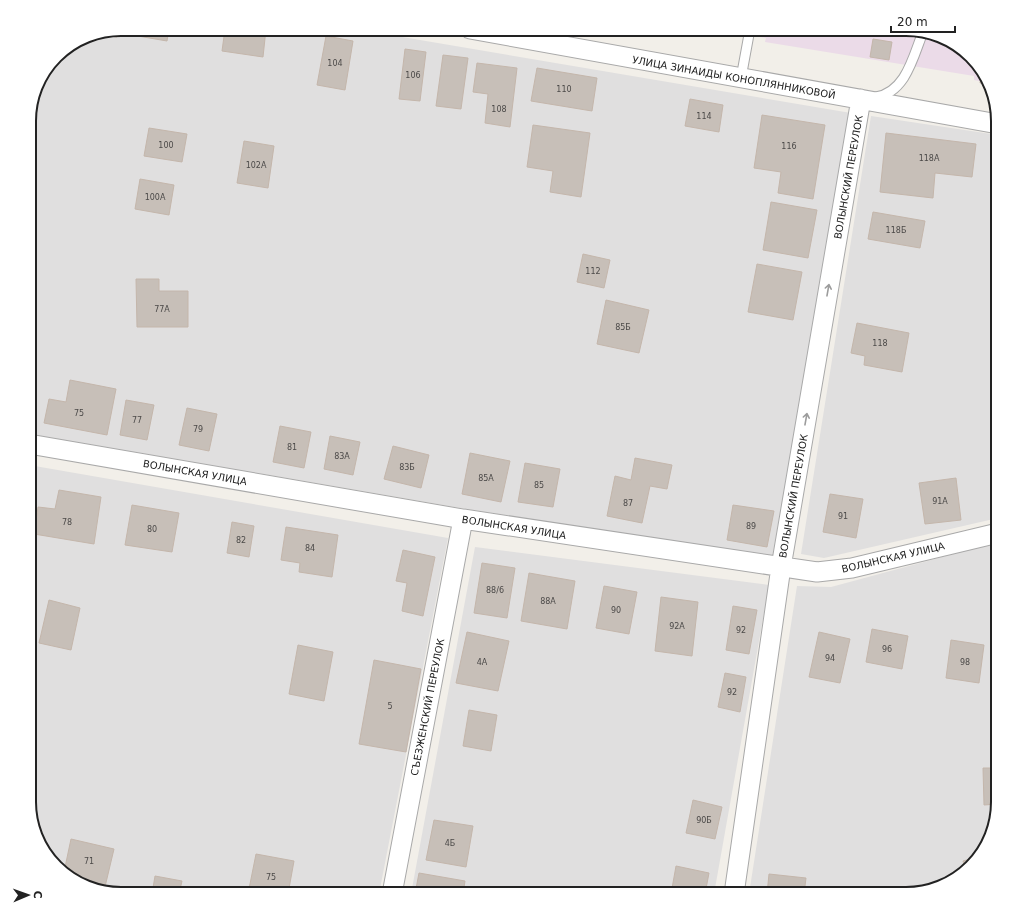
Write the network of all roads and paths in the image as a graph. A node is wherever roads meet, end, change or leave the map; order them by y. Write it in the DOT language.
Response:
graph roads {
  1 [pos="520,36"];
  2 [pos="749,36"];
  3 [pos="921,38"];
  4 [pos="741,78"];
  5 [pos="861,99"];
  6 [pos="991,123"];
  7 [pos="36,445"];
  8 [pos="463,519"];
  9 [pos="991,535"];
  10 [pos="781,567"];
  11 [pos="393,887"];
  12 [pos="735,887"];
  1 -- 4 [label="street, УЛИЦА ЗИНАИДЫ КОНОПЛЯННИКОВОЙ"];
  2 -- 4 [label="lane"];
  3 -- 5 [label="lane"];
  4 -- 5 [label="street, УЛИЦА ЗИНАИДЫ КОНОПЛЯННИКОВОЙ"];
  5 -- 6 [label="street, УЛИЦА ЗИНАИДЫ КОНОПЛЯННИКОВОЙ"];
  10 -- 5 [label="street, ВОЛЫНСКИЙ ПЕРЕУЛОК, one-way"];
  7 -- 8 [label="street, ВОЛЫНСКАЯ УЛИЦА"];
  8 -- 10 [label="street, ВОЛЫНСКАЯ УЛИЦА"];
  8 -- 11 [label="street, СЪЕЗЖЕНСКИЙ ПЕРЕУЛОК"];
  9 -- 10 [label="street, ВОЛЫНСКАЯ УЛИЦА"];
  10 -- 12 [label="street, ВОЛЫНСКИЙ ПЕРЕУЛОК"];
}
